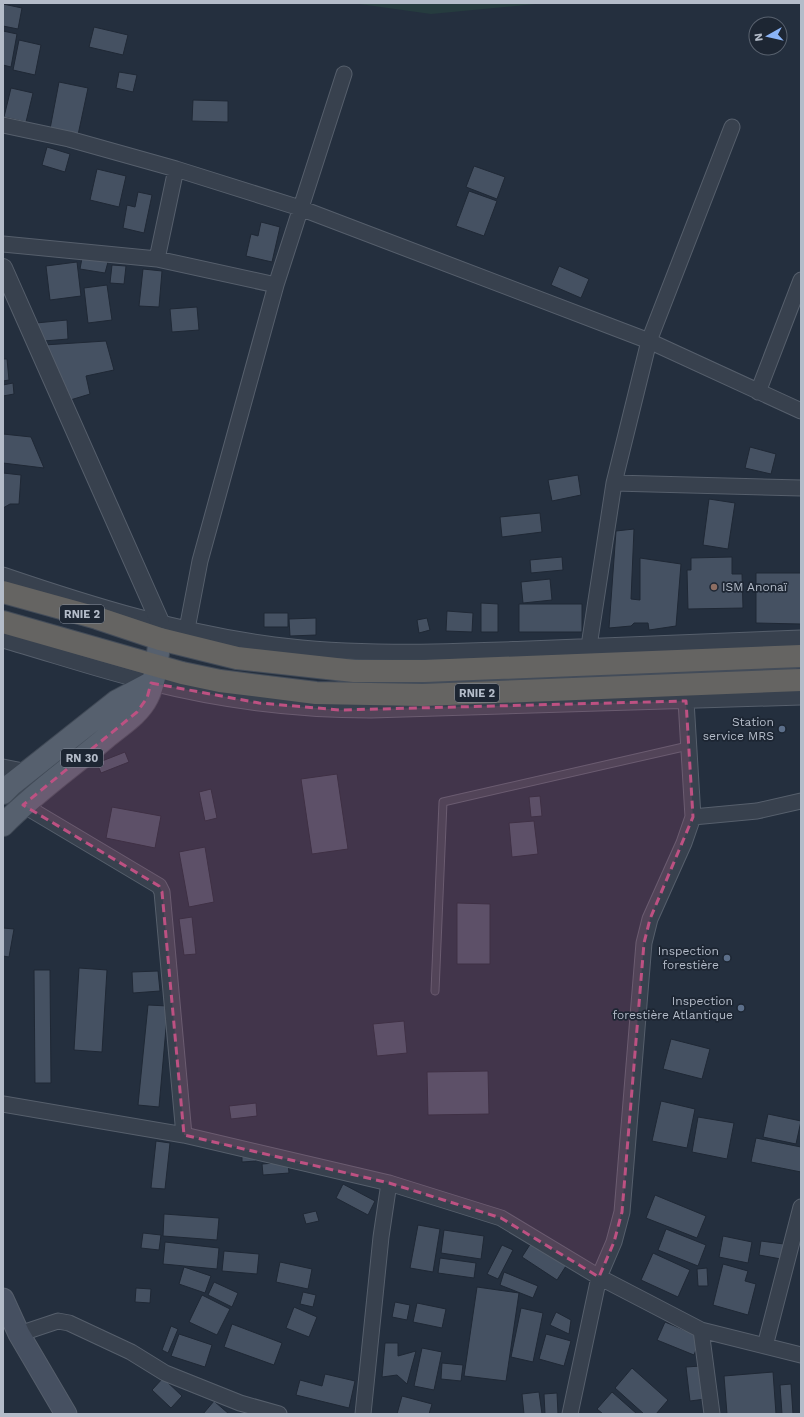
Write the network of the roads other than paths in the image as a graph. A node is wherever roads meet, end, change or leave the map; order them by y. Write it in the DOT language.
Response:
graph roads {
  1 [pos="344,74"];
  2 [pos="3,125"];
  3 [pos="732,127"];
  4 [pos="176,169"];
  5 [pos="300,208"];
  6 [pos="3,244"];
  7 [pos="157,259"];
  8 [pos="3,268"];
  9 [pos="801,280"];
  10 [pos="276,285"];
  11 [pos="648,341"];
  12 [pos="758,392"];
  13 [pos="801,411"];
  14 [pos="614,483"];
  15 [pos="801,488"];
  16 [pos="3,575"];
  17 [pos="3,592"];
  18 [pos="3,622"];
  19 [pos="187,629"];
  20 [pos="160,630"];
  21 [pos="801,638"];
  22 [pos="3,640"];
  23 [pos="589,646"];
  24 [pos="801,656"];
  25 [pos="154,675"];
  26 [pos="801,680"];
  27 [pos="801,697"];
  28 [pos="686,702"];
  29 [pos="688,746"];
  30 [pos="3,767"];
  31 [pos="28,772"];
  32 [pos="3,793"];
  33 [pos="801,801"];
  34 [pos="23,805"];
  35 [pos="693,817"];
  36 [pos="3,825"];
  37 [pos="435,991"];
  38 [pos="3,1104"];
  39 [pos="184,1135"];
  40 [pos="390,1183"];
  41 [pos="801,1207"];
  42 [pos="599,1277"];
  43 [pos="3,1299"];
  44 [pos="701,1330"];
  45 [pos="19,1334"];
  46 [pos="765,1346"];
  47 [pos="801,1355"];
  48 [pos="66,1414"];
  49 [pos="279,1414"];
  50 [pos="363,1414"];
  51 [pos="570,1414"];
  52 [pos="712,1414"];
  1 -- 5 [label="street"];
  2 -- 4 [label="street"];
  3 -- 11 [label="street"];
  4 -- 5 [label="street"];
  4 -- 7 [label="street"];
  5 -- 10 [label="street"];
  5 -- 11 [label="street"];
  6 -- 7 [label="street"];
  7 -- 10 [label="street"];
  8 -- 20 [label="street"];
  9 -- 12 [label="street"];
  10 -- 19 [label="street"];
  11 -- 12 [label="street"];
  11 -- 14 [label="street"];
  12 -- 13 [label="street"];
  14 -- 15 [label="street"];
  14 -- 23 [label="street"];
  16 -- 20 [label="street"];
  17 -- 20 [label="highway, RNIE 2 / RNIE 2"];
  18 -- 25 [label="highway, RNIE 2 / RNIE 2"];
  19 -- 20 [label="street"];
  19 -- 23 [label="street"];
  20 -- 24 [label="highway, RNIE 2 / RNIE 2"];
  20 -- 25 [label="main road"];
  21 -- 23 [label="street"];
  22 -- 25 [label="street"];
  25 -- 26 [label="highway, RNIE 2 / RNIE 2"];
  25 -- 28 [label="street"];
  25 -- 31 [label="main road, RN 30 / RN 30"];
  25 -- 34 [label="main road, RN 30"];
  27 -- 28 [label="street"];
  28 -- 29 [label="street"];
  29 -- 35 [label="street"];
  29 -- 37 [label="lane"];
  30 -- 31 [label="street"];
  31 -- 32 [label="main road, RN 30 / RN 30"];
  33 -- 35 [label="street"];
  34 -- 36 [label="main road, RN 30"];
  34 -- 39 [label="street"];
  35 -- 42 [label="street"];
  38 -- 39 [label="street"];
  39 -- 40 [label="street"];
  40 -- 42 [label="street"];
  40 -- 50 [label="street"];
  41 -- 46 [label="street"];
  42 -- 44 [label="street"];
  42 -- 51 [label="street"];
  43 -- 45 [label="main road"];
  44 -- 46 [label="street"];
  44 -- 52 [label="street"];
  45 -- 48 [label="main road"];
  45 -- 49 [label="street"];
  46 -- 47 [label="street"];
}
